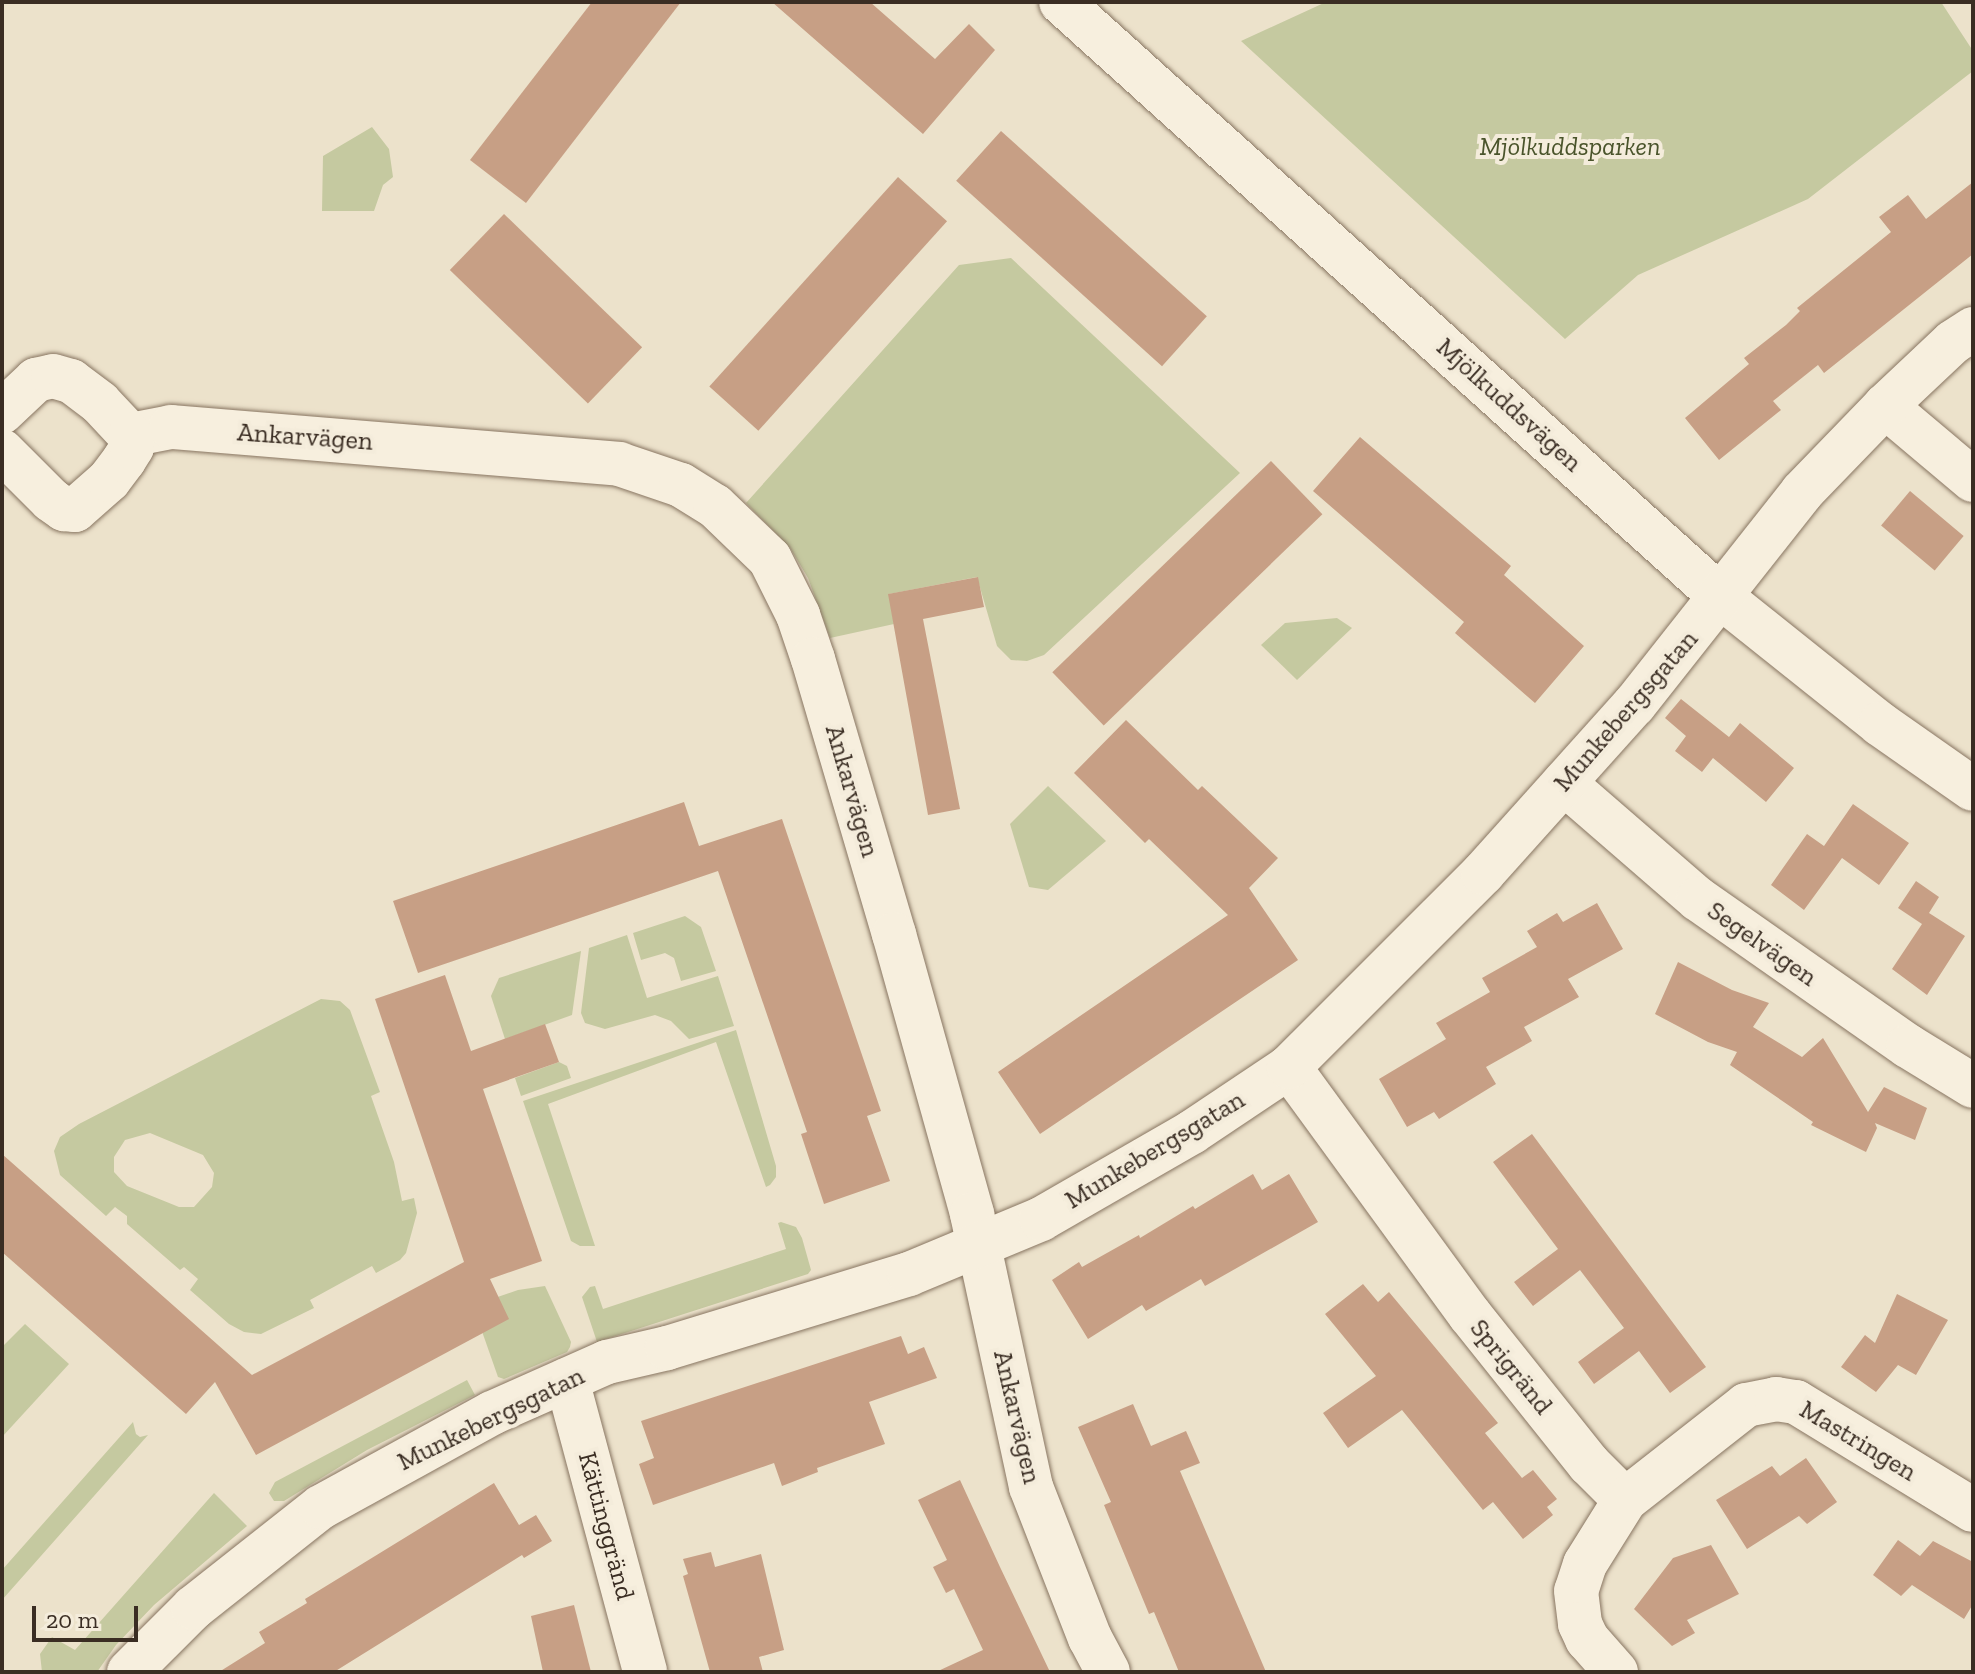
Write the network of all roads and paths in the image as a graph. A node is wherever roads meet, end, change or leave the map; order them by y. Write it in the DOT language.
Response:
graph roads {
  1 [pos="1081,8"];
  2 [pos="1973,329"];
  3 [pos="1885,406"];
  4 [pos="2,412"];
  5 [pos="130,435"];
  6 [pos="2,451"];
  7 [pos="1973,480"];
  8 [pos="1721,597"];
  9 [pos="1564,783"];
  10 [pos="1973,789"];
  11 [pos="1289,1067"];
  12 [pos="1973,1086"];
  13 [pos="979,1245"];
  14 [pos="567,1380"];
  15 [pos="1625,1500"];
  16 [pos="1973,1510"];
  17 [pos="129,1672"];
  18 [pos="645,1672"];
  19 [pos="1108,1672"];
  20 [pos="1616,1672"];
  1 -- 8 [label="street, Mjölkuddsvägen"];
  2 -- 3 [label="street, Munkebergsgatan"];
  3 -- 7 [label="street"];
  3 -- 8 [label="street, Munkebergsgatan"];
  4 -- 5 [label="street"];
  5 -- 6 [label="street"];
  5 -- 13 [label="street, Ankarvägen"];
  8 -- 9 [label="street, Munkebergsgatan"];
  8 -- 10 [label="street, Mjölkuddsvägen"];
  9 -- 11 [label="street, Munkebergsgatan"];
  9 -- 12 [label="street, Segelvägen"];
  11 -- 13 [label="street, Munkebergsgatan"];
  11 -- 15 [label="street, Sprigränd"];
  13 -- 14 [label="street, Munkebergsgatan"];
  13 -- 19 [label="street, Ankarvägen"];
  14 -- 17 [label="street, Munkebergsgatan"];
  14 -- 18 [label="street, Kättinggränd"];
  15 -- 16 [label="street, Mastringen"];
  15 -- 20 [label="street"];
}
